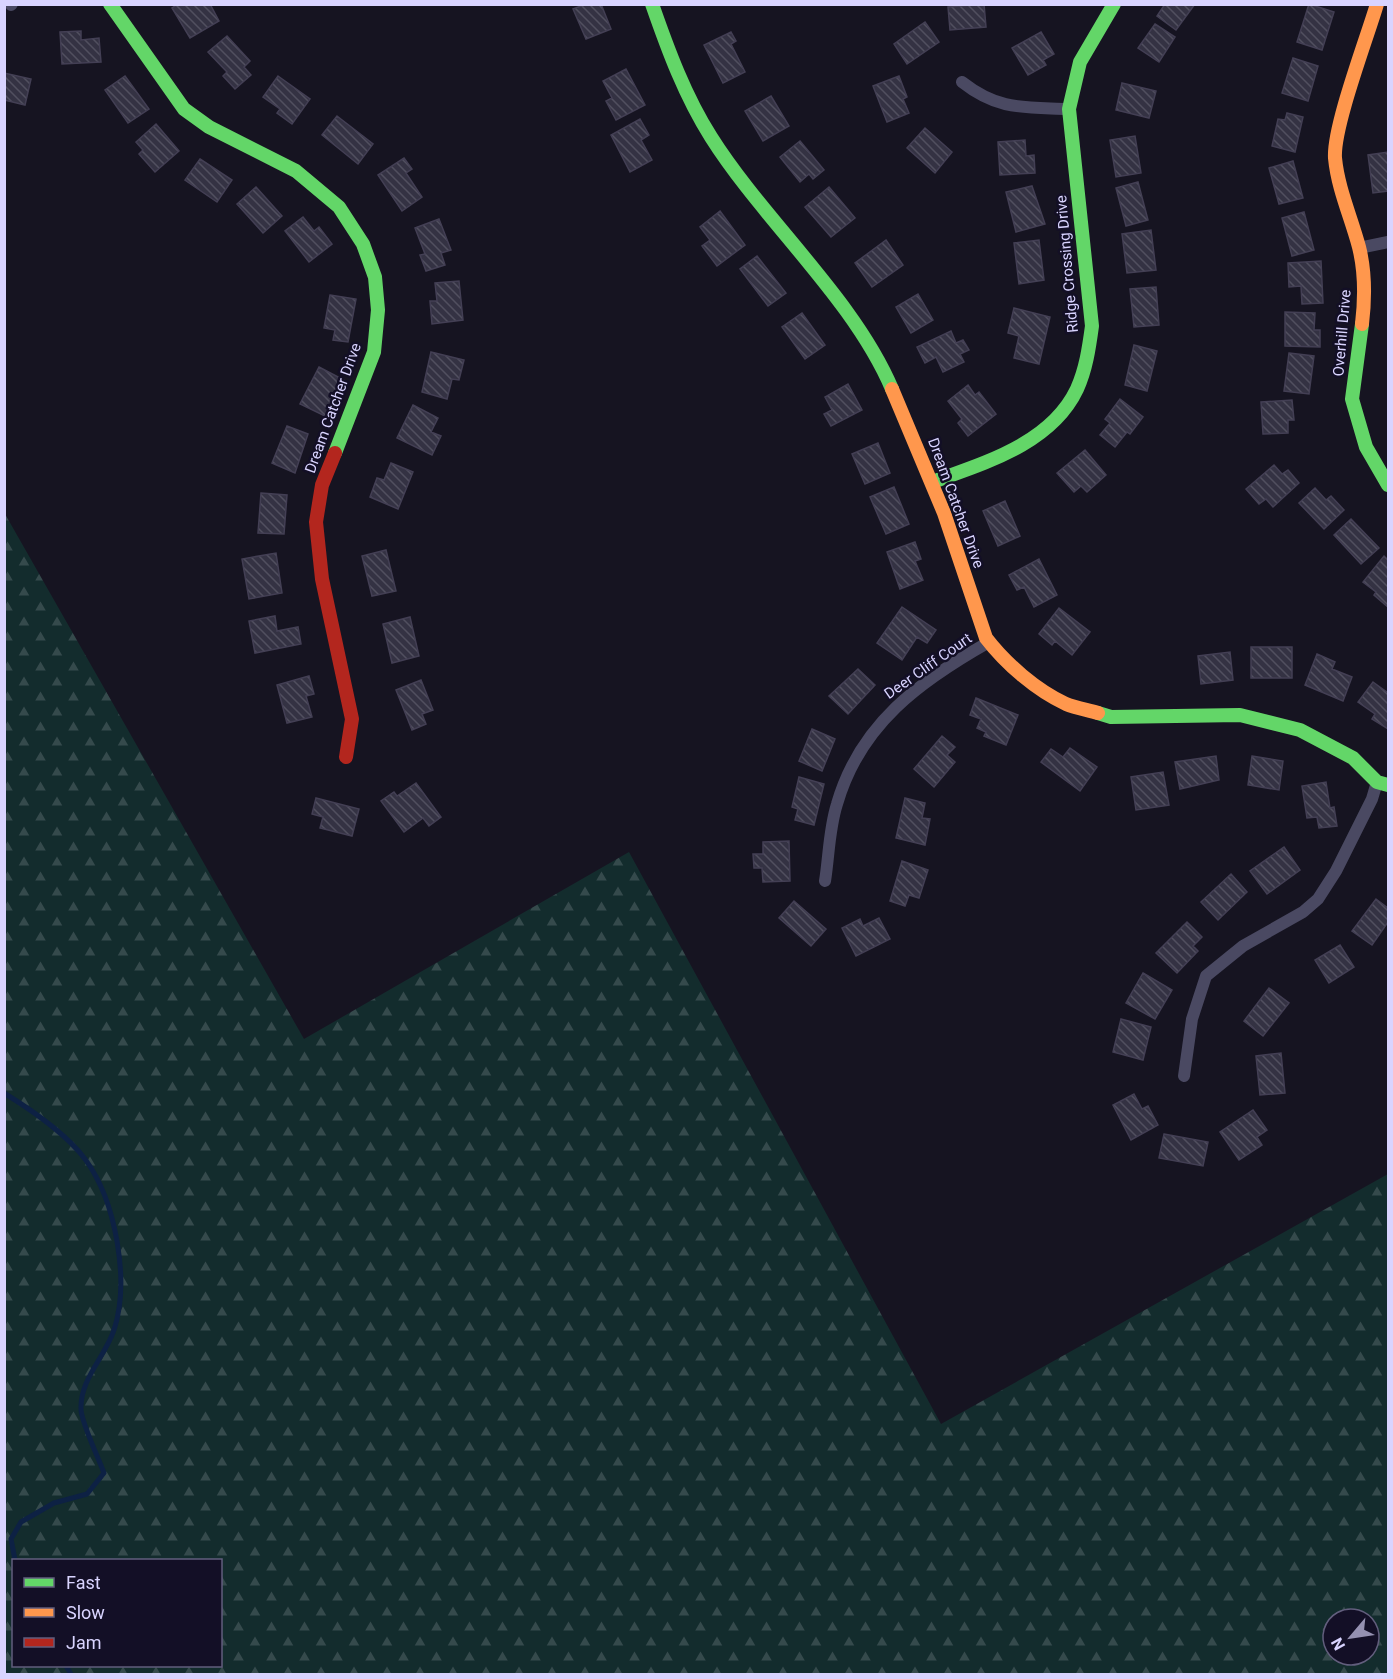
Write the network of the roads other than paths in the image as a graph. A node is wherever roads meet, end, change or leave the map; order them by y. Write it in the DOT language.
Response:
graph roads {
  1 [pos="110,4"];
  2 [pos="652,4"];
  3 [pos="1114,4"];
  4 [pos="1377,4"];
  5 [pos="962,82"];
  6 [pos="1070,109"];
  7 [pos="1389,242"];
  8 [pos="1359,248"];
  9 [pos="932,482"];
  10 [pos="1389,485"];
  11 [pos="989,642"];
  12 [pos="346,757"];
  13 [pos="1383,783"];
  14 [pos="825,881"];
  15 [pos="1184,1076"];
  1 -- 12 [label="street, Dream Catcher Drive"];
  2 -- 9 [label="street, Dream Catcher Drive"];
  3 -- 6 [label="street, Ridge Crossing Drive"];
  4 -- 8 [label="street, Overhill Drive"];
  5 -- 6 [label="street"];
  6 -- 9 [label="street, Ridge Crossing Drive"];
  7 -- 8 [label="street"];
  8 -- 10 [label="street, Overhill Drive"];
  9 -- 11 [label="street, Dream Catcher Drive"];
  11 -- 13 [label="street, Dream Catcher Drive"];
  11 -- 14 [label="street, Deer Cliff Court"];
  13 -- 15 [label="street"];
}
